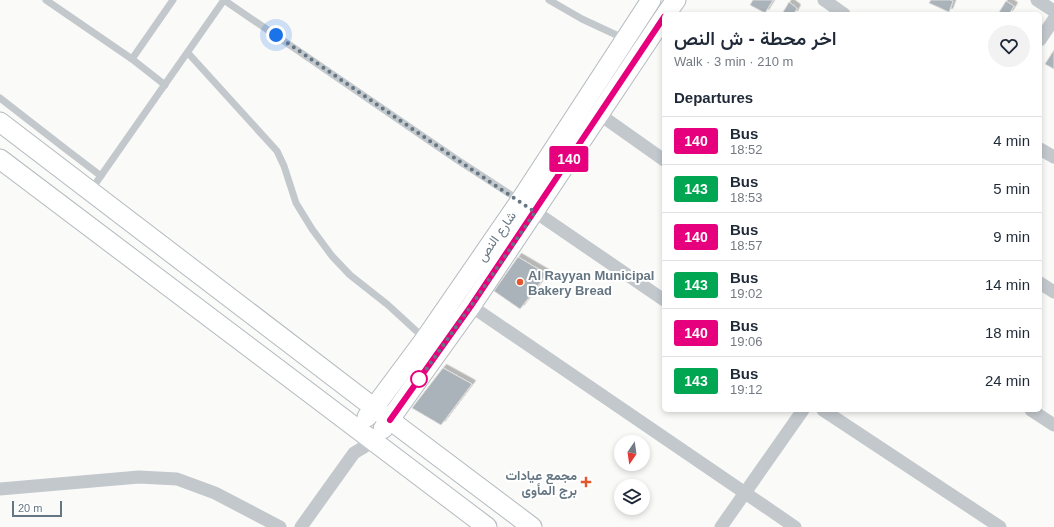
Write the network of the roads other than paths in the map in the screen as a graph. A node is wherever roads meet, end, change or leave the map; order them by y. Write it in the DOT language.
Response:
graph roads {
  1 [pos="46,0"];
  2 [pos="173,0"];
  3 [pos="224,0"];
  4 [pos="549,0"];
  5 [pos="651,0"];
  6 [pos="676,0"];
  7 [pos="824,0"];
  8 [pos="1037,0"];
  9 [pos="1054,11"];
  10 [pos="668,12"];
  11 [pos="841,12"];
  12 [pos="1054,19"];
  13 [pos="662,22"];
  14 [pos="1042,37"];
  15 [pos="625,39"];
  16 [pos="188,53"];
  17 [pos="132,58"];
  18 [pos="165,85"];
  19 [pos="0,98"];
  20 [pos="599,114"];
  21 [pos="0,122"];
  22 [pos="1042,150"];
  23 [pos="1054,157"];
  24 [pos="0,159"];
  25 [pos="662,159"];
  26 [pos="96,183"];
  27 [pos="527,207"];
  28 [pos="1042,284"];
  29 [pos="1054,292"];
  30 [pos="662,299"];
  31 [pos="471,306"];
  32 [pos="425,339"];
  33 [pos="374,407"];
  34 [pos="802,412"];
  35 [pos="827,412"];
  36 [pos="1034,412"];
  37 [pos="390,420"];
  38 [pos="1054,425"];
  39 [pos="358,429"];
  40 [pos="374,441"];
  41 [pos="354,453"];
  42 [pos="0,489"];
  43 [pos="745,493"];
  44 [pos="280,527"];
  45 [pos="301,527"];
  46 [pos="487,527"];
  47 [pos="532,527"];
  48 [pos="721,527"];
  49 [pos="795,527"];
  50 [pos="1000,527"];
  1 -- 17 [label="lane"];
  2 -- 17 [label="lane"];
  3 -- 16 [label="lane"];
  3 -- 27 [label="lane"];
  4 -- 15 [label="lane"];
  5 -- 15 [label="main road, شارع النص"];
  6 -- 10 [label="main road, شارع النص"];
  7 -- 11 [label="street"];
  8 -- 9 [label="street"];
  12 -- 14 [label="street"];
  13 -- 20 [label="main road, شارع النص"];
  15 -- 27 [label="main road, شارع النص"];
  16 -- 18 [label="lane"];
  16 -- 32 [label="lane"];
  17 -- 18 [label="lane"];
  18 -- 26 [label="lane"];
  19 -- 26 [label="lane"];
  20 -- 25 [label="street"];
  20 -- 27 [label="main road, شارع النص"];
  21 -- 26 [label="main road"];
  22 -- 23 [label="street"];
  24 -- 39 [label="main road"];
  26 -- 33 [label="main road"];
  27 -- 30 [label="street"];
  27 -- 31 [label="main road, شارع النص"];
  27 -- 32 [label="main road, شارع النص"];
  28 -- 29 [label="street"];
  31 -- 37 [label="main road, شارع النص"];
  31 -- 43 [label="street"];
  32 -- 33 [label="main road, شارع النص"];
  33 -- 37 [label="main road"];
  33 -- 39 [label="main road, شارع النص"];
  34 -- 43 [label="street"];
  35 -- 50 [label="street"];
  36 -- 38 [label="street"];
  37 -- 40 [label="main road, شارع النص"];
  37 -- 47 [label="main road"];
  39 -- 40 [label="main road"];
  39 -- 41 [label="street"];
  40 -- 41 [label="street"];
  40 -- 46 [label="main road"];
  41 -- 45 [label="street"];
  42 -- 44 [label="street"];
  43 -- 48 [label="street"];
  43 -- 49 [label="street"];
}
